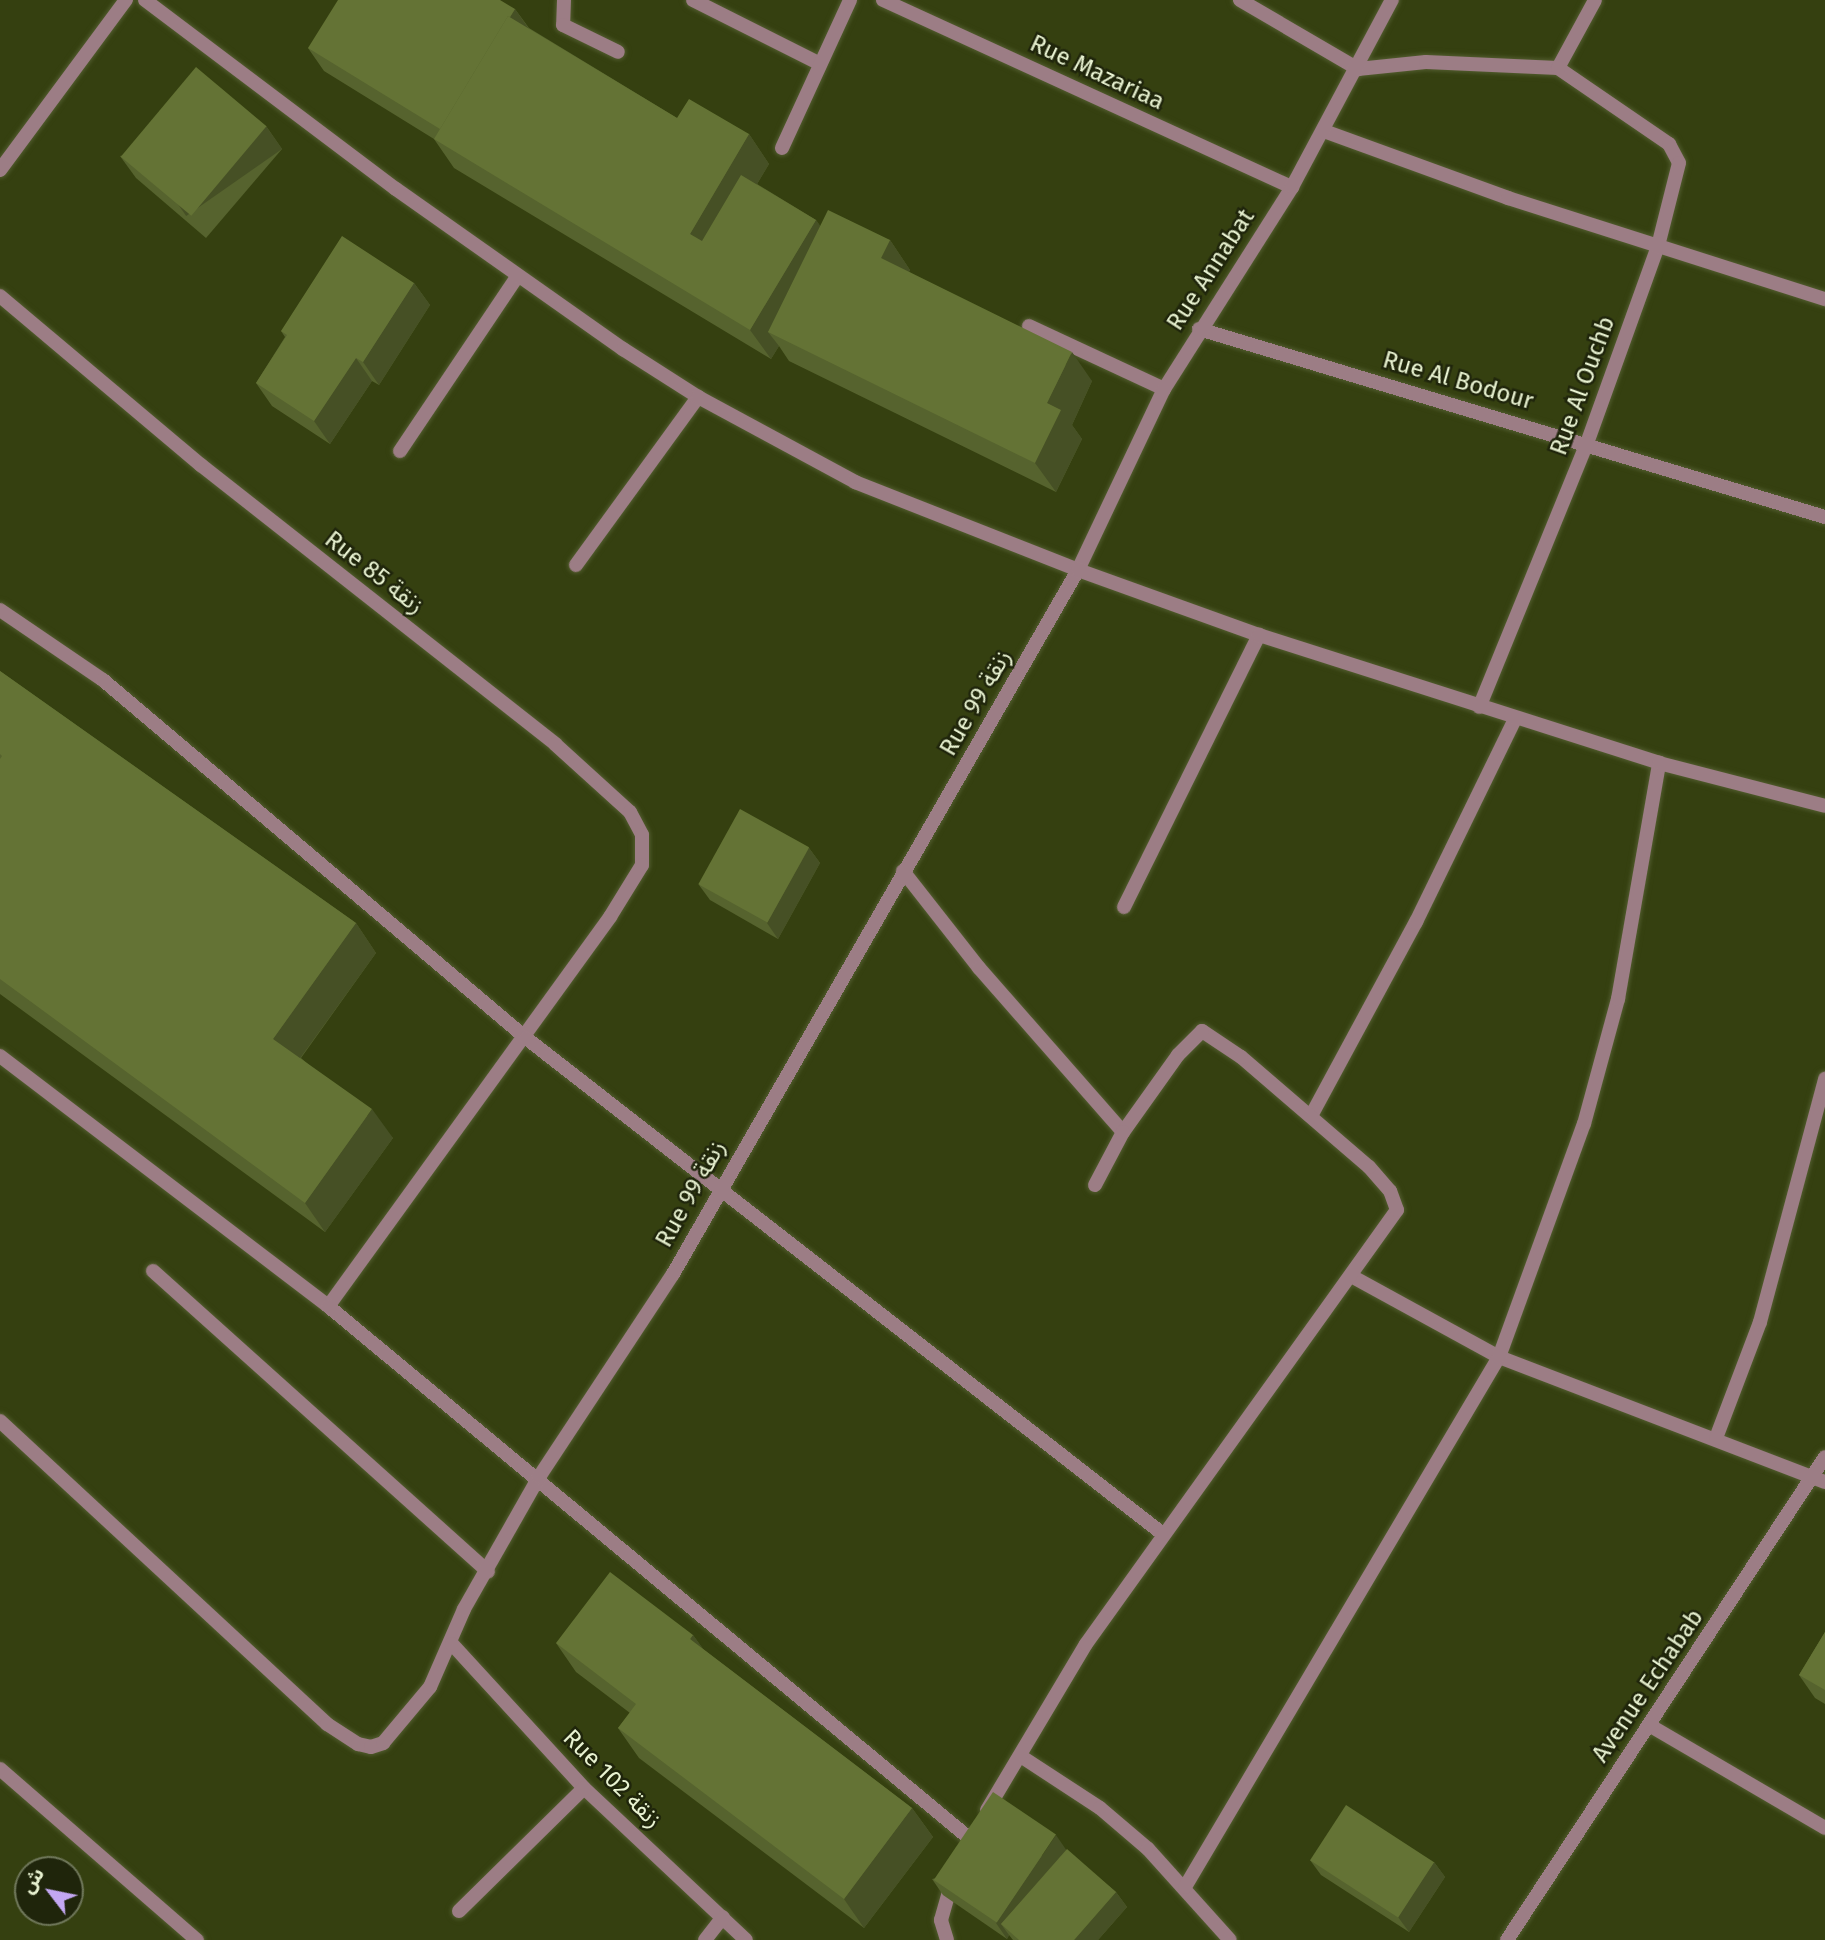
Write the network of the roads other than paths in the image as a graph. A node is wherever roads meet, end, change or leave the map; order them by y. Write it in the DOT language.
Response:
graph roads {
  1 [pos="126,0"];
  2 [pos="145,0"];
  3 [pos="564,0"];
  4 [pos="692,0"];
  5 [pos="850,0"];
  6 [pos="883,0"];
  7 [pos="1240,0"];
  8 [pos="1392,0"];
  9 [pos="1595,0"];
  10 [pos="618,52"];
  11 [pos="820,64"];
  12 [pos="1558,68"];
  13 [pos="1358,69"];
  14 [pos="1324,131"];
  15 [pos="782,148"];
  16 [pos="0,170"];
  17 [pos="1292,187"];
  18 [pos="1658,246"];
  19 [pos="517,277"];
  20 [pos="0,296"];
  21 [pos="1825,299"];
  22 [pos="1029,326"];
  23 [pos="1199,329"];
  24 [pos="1164,389"];
  25 [pos="698,397"];
  26 [pos="1587,443"];
  27 [pos="400,451"];
  28 [pos="1825,517"];
  29 [pos="576,565"];
  30 [pos="1078,570"];
  31 [pos="0,610"];
  32 [pos="1259,635"];
  33 [pos="1479,707"];
  34 [pos="1515,719"];
  35 [pos="1659,763"];
  36 [pos="1825,806"];
  37 [pos="903,871"];
  38 [pos="1124,907"];
  39 [pos="526,1038"];
  40 [pos="0,1056"];
  41 [pos="1825,1079"];
  42 [pos="1311,1116"];
  43 [pos="1123,1132"];
  44 [pos="1095,1185"];
  45 [pos="719,1189"];
  46 [pos="153,1271"];
  47 [pos="1353,1277"];
  48 [pos="328,1306"];
  49 [pos="1499,1357"];
  50 [pos="0,1421"];
  51 [pos="1716,1438"];
  52 [pos="1825,1457"];
  53 [pos="539,1477"];
  54 [pos="1819,1479"];
  55 [pos="1163,1534"];
  56 [pos="488,1572"];
  57 [pos="452,1644"];
  58 [pos="1649,1725"];
  59 [pos="1023,1757"];
  60 [pos="0,1769"];
  61 [pos="584,1788"];
  62 [pos="1825,1828"];
  63 [pos="956,1871"];
  64 [pos="1185,1887"];
  65 [pos="459,1911"];
  66 [pos="723,1917"];
  67 [pos="197,1940"];
  68 [pos="705,1940"];
  69 [pos="746,1940"];
  70 [pos="947,1940"];
  71 [pos="1230,1940"];
  72 [pos="1507,1940"];
  1 -- 16 [label="street"];
  2 -- 19 [label="street"];
  3 -- 10 [label="street"];
  4 -- 11 [label="street"];
  5 -- 11 [label="street"];
  6 -- 17 [label="street, Rue Mazariaa"];
  7 -- 13 [label="street"];
  8 -- 13 [label="street, Rue Annabat"];
  9 -- 12 [label="street"];
  11 -- 15 [label="street"];
  12 -- 13 [label="street"];
  12 -- 18 [label="street, Rue Al Ouchb"];
  13 -- 14 [label="street, Rue Annabat"];
  14 -- 17 [label="street, Rue Annabat"];
  14 -- 18 [label="street"];
  17 -- 23 [label="street, Rue Annabat"];
  18 -- 21 [label="street"];
  18 -- 26 [label="street, Rue Al Ouchb"];
  19 -- 25 [label="street"];
  19 -- 27 [label="street"];
  20 -- 39 [label="street, Rue 85 زنقة"];
  22 -- 24 [label="street"];
  23 -- 24 [label="street, Rue Annabat"];
  23 -- 26 [label="street, Rue Al Bodour"];
  24 -- 30 [label="street, Rue Annabat"];
  25 -- 29 [label="street"];
  25 -- 30 [label="street"];
  26 -- 28 [label="street, Rue Al Bodour"];
  26 -- 33 [label="street, Rue Al Ouchb"];
  30 -- 32 [label="street"];
  30 -- 37 [label="street, Rue 99 زنقة"];
  31 -- 39 [label="street"];
  32 -- 33 [label="street"];
  32 -- 38 [label="street"];
  33 -- 34 [label="street"];
  34 -- 35 [label="street"];
  34 -- 42 [label="street"];
  35 -- 36 [label="street"];
  35 -- 49 [label="street"];
  37 -- 43 [label="street"];
  37 -- 45 [label="street, Rue 99 زنقة"];
  39 -- 45 [label="street"];
  39 -- 48 [label="street, Rue 85 زنقة"];
  40 -- 48 [label="street"];
  41 -- 51 [label="street"];
  42 -- 43 [label="street"];
  42 -- 47 [label="street"];
  43 -- 44 [label="street"];
  45 -- 53 [label="street, Rue 99 زنقة"];
  45 -- 55 [label="street"];
  46 -- 56 [label="street"];
  47 -- 49 [label="street"];
  47 -- 55 [label="street"];
  48 -- 53 [label="street"];
  49 -- 51 [label="street"];
  49 -- 64 [label="street"];
  50 -- 57 [label="street, Rue 99 زنقة"];
  51 -- 54 [label="street"];
  52 -- 54 [label="street, Avenue Echabab"];
  53 -- 56 [label="street, Rue 99 زنقة"];
  53 -- 59 [label="street"];
  54 -- 58 [label="street, Avenue Echabab"];
  55 -- 59 [label="street"];
  56 -- 57 [label="street, Rue 99 زنقة"];
  57 -- 61 [label="street, Rue 102 زنقة"];
  58 -- 62 [label="street"];
  58 -- 72 [label="street, Avenue Echabab"];
  59 -- 64 [label="street"];
  60 -- 67 [label="street"];
  61 -- 65 [label="street"];
  61 -- 66 [label="street, Rue 102 زنقة"];
  63 -- 70 [label="street"];
  64 -- 71 [label="street"];
  66 -- 68 [label="street"];
  66 -- 69 [label="street, Rue 102 زنقة"];
}
